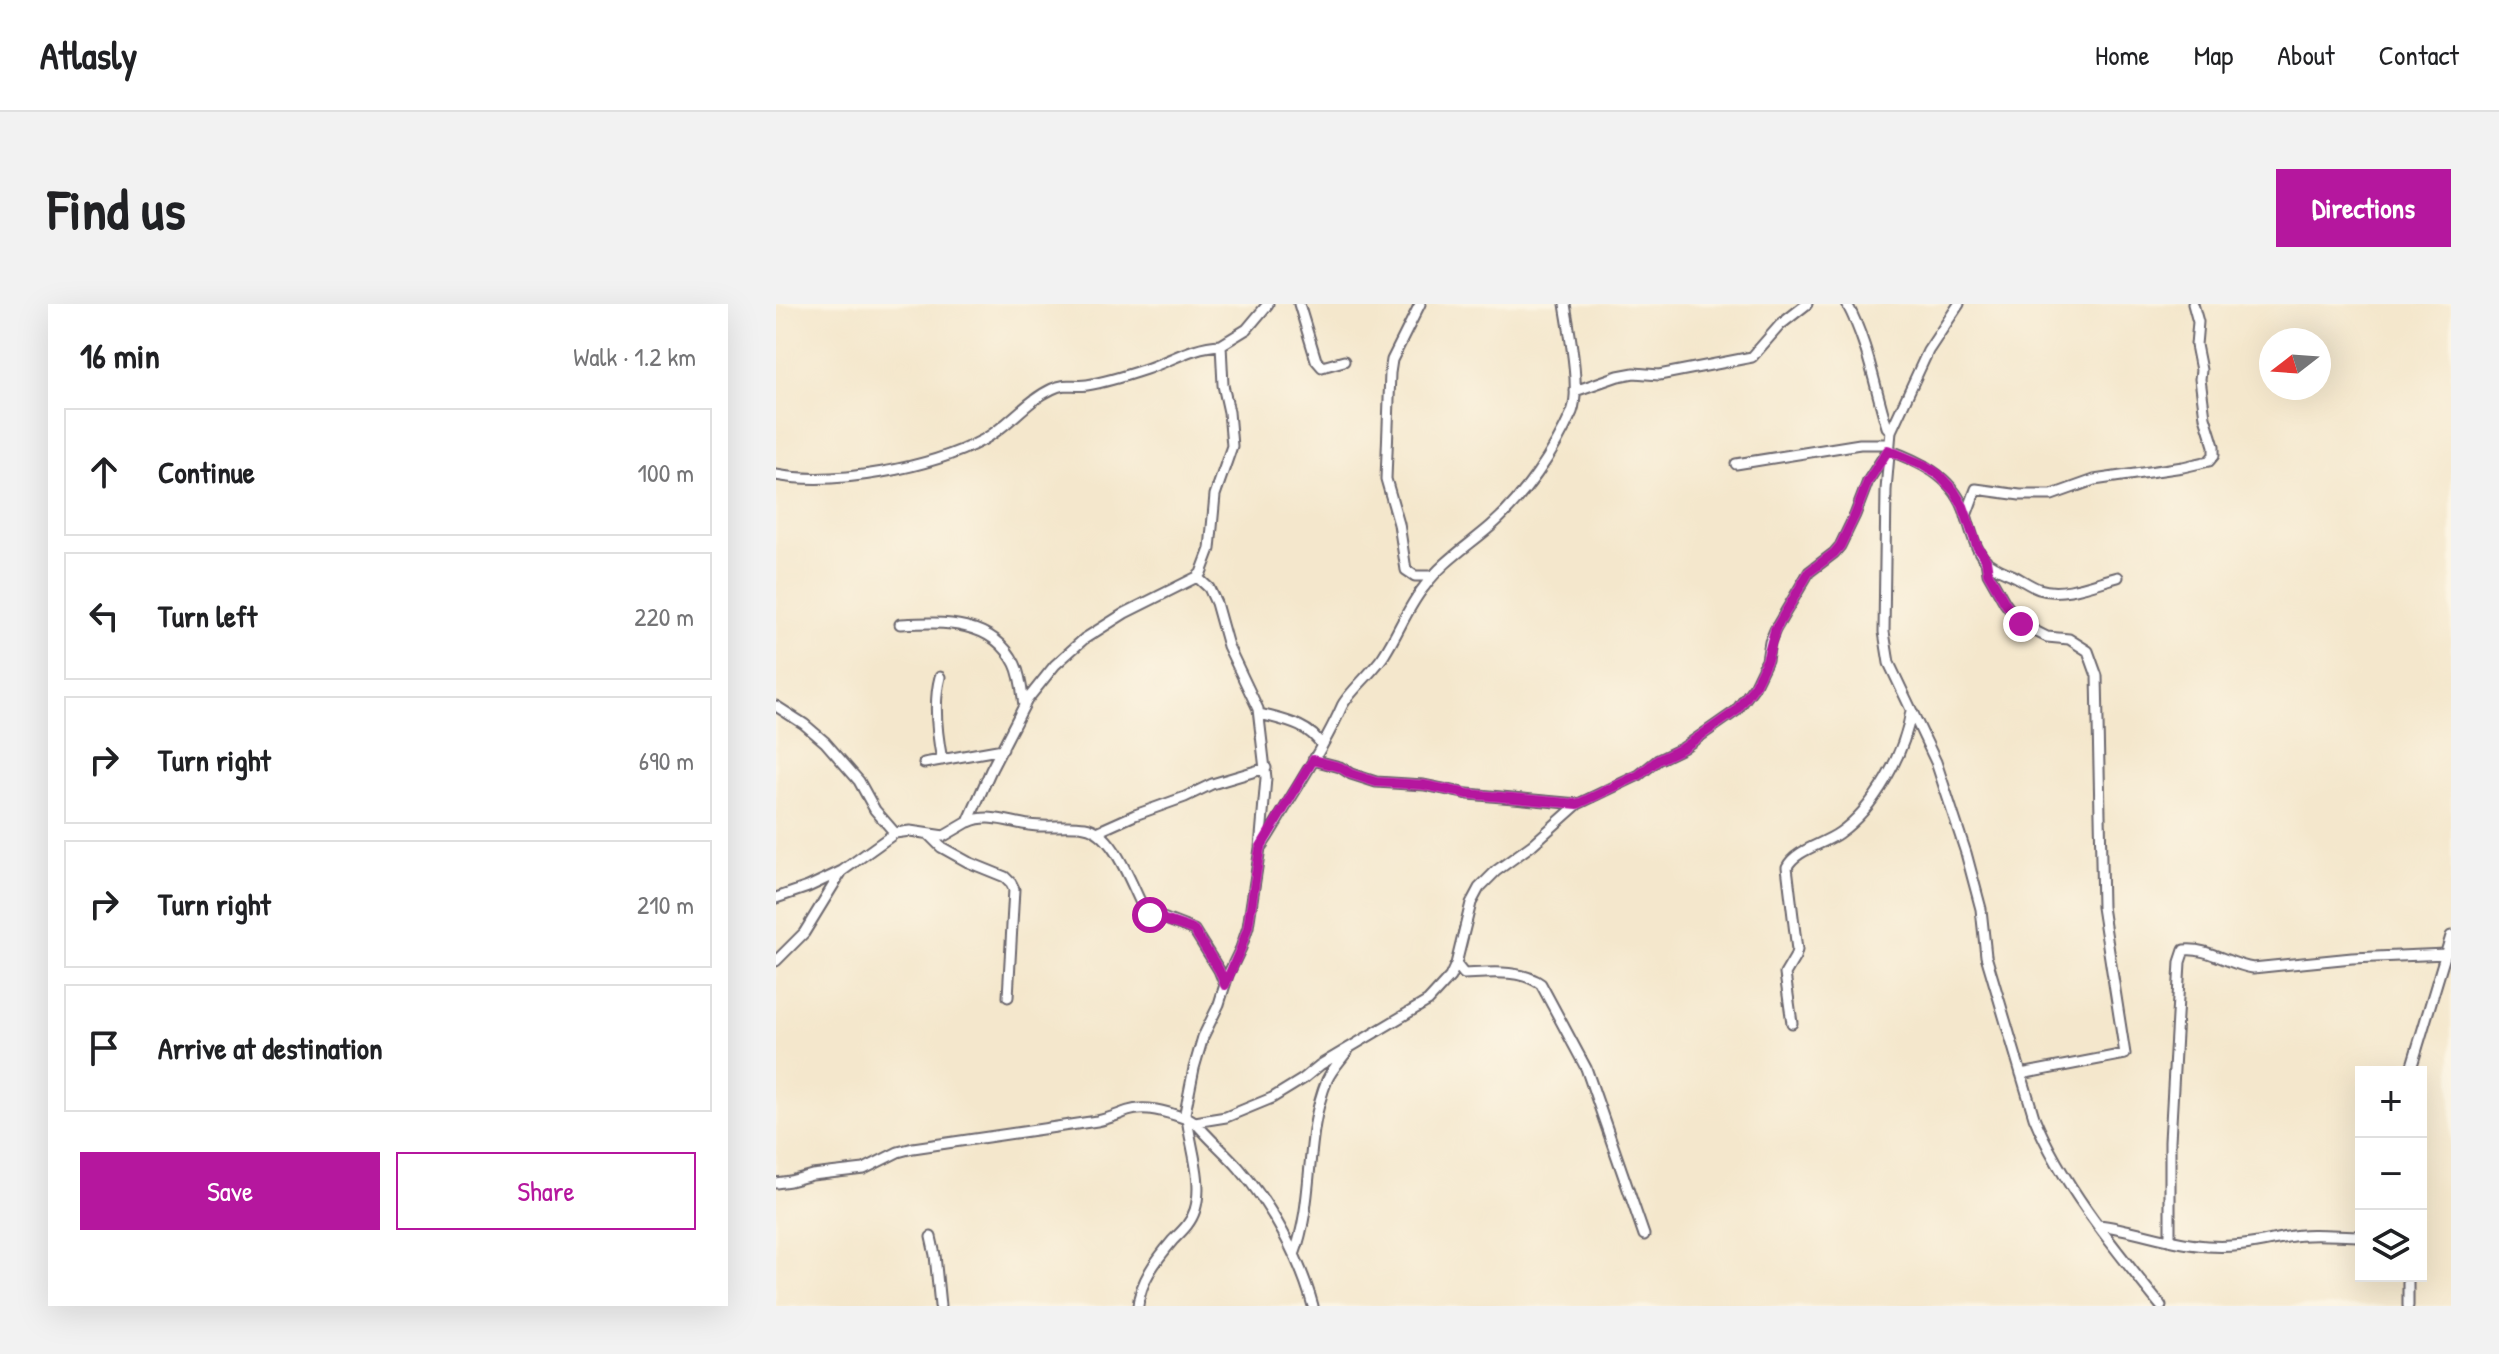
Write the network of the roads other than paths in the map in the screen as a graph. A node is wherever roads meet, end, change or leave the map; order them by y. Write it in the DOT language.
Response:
graph roads {
  1 [pos="1268,304"];
  2 [pos="1299,304"];
  3 [pos="1420,304"];
  4 [pos="1565,304"];
  5 [pos="1807,304"];
  6 [pos="1847,304"];
  7 [pos="1959,304"];
  8 [pos="2193,304"];
  9 [pos="1221,345"];
  10 [pos="1344,361"];
  11 [pos="1575,391"];
  12 [pos="1891,431"];
  13 [pos="1888,447"];
  14 [pos="1736,464"];
  15 [pos="776,475"];
  16 [pos="1966,516"];
  17 [pos="1986,560"];
  18 [pos="1432,576"];
  19 [pos="1197,577"];
  20 [pos="2118,577"];
  21 [pos="900,624"];
  22 [pos="940,677"];
  23 [pos="776,706"];
  24 [pos="1024,706"];
  25 [pos="1911,711"];
  26 [pos="1260,714"];
  27 [pos="1322,746"];
  28 [pos="1003,749"];
  29 [pos="942,760"];
  30 [pos="1313,760"];
  31 [pos="924,763"];
  32 [pos="1266,768"];
  33 [pos="1578,804"];
  34 [pos="968,822"];
  35 [pos="1097,832"];
  36 [pos="895,833"];
  37 [pos="927,834"];
  38 [pos="1260,848"];
  39 [pos="842,871"];
  40 [pos="776,898"];
  41 [pos="2451,936"];
  42 [pos="2446,954"];
  43 [pos="776,961"];
  44 [pos="1456,964"];
  45 [pos="1225,985"];
  46 [pos="1008,997"];
  47 [pos="1792,1023"];
  48 [pos="1350,1047"];
  49 [pos="2411,1066"];
  50 [pos="2021,1074"];
  51 [pos="1189,1119"];
  52 [pos="776,1183"];
  53 [pos="2098,1225"];
  54 [pos="1644,1235"];
  55 [pos="2355,1236"];
  56 [pos="931,1237"];
  57 [pos="2170,1240"];
  58 [pos="1294,1255"];
  59 [pos="2408,1282"];
  60 [pos="940,1306"];
  61 [pos="1138,1306"];
  62 [pos="1313,1306"];
  63 [pos="2161,1306"];
  64 [pos="2408,1306"];
  1 -- 9 [label="street"];
  2 -- 10 [label="street"];
  3 -- 18 [label="street"];
  4 -- 11 [label="street"];
  5 -- 11 [label="street"];
  6 -- 12 [label="street"];
  7 -- 12 [label="street"];
  8 -- 16 [label="street"];
  9 -- 15 [label="street"];
  9 -- 19 [label="street"];
  11 -- 18 [label="street"];
  12 -- 13 [label="street"];
  13 -- 14 [label="street"];
  13 -- 16 [label="street"];
  13 -- 25 [label="street"];
  13 -- 33 [label="street"];
  16 -- 17 [label="street"];
  17 -- 20 [label="street"];
  17 -- 50 [label="street"];
  18 -- 27 [label="street"];
  19 -- 24 [label="street"];
  19 -- 26 [label="street"];
  21 -- 24 [label="street"];
  22 -- 29 [label="street"];
  23 -- 36 [label="street"];
  24 -- 28 [label="street"];
  25 -- 47 [label="street"];
  25 -- 50 [label="street"];
  26 -- 27 [label="street"];
  26 -- 32 [label="street"];
  27 -- 30 [label="street"];
  28 -- 29 [label="street"];
  28 -- 34 [label="street"];
  29 -- 31 [label="street"];
  30 -- 33 [label="street"];
  30 -- 38 [label="street"];
  32 -- 35 [label="street"];
  32 -- 38 [label="street"];
  33 -- 44 [label="street"];
  34 -- 35 [label="street"];
  34 -- 37 [label="street"];
  35 -- 45 [label="street"];
  36 -- 37 [label="street"];
  36 -- 39 [label="street"];
  37 -- 46 [label="street"];
  38 -- 45 [label="street"];
  39 -- 40 [label="street"];
  39 -- 43 [label="street"];
  41 -- 42 [label="street"];
  42 -- 49 [label="street"];
  42 -- 57 [label="street"];
  44 -- 48 [label="street"];
  44 -- 54 [label="street"];
  45 -- 51 [label="street"];
  48 -- 51 [label="street"];
  48 -- 58 [label="street"];
  50 -- 53 [label="street"];
  51 -- 52 [label="street"];
  51 -- 58 [label="street"];
  51 -- 61 [label="street"];
  53 -- 57 [label="street"];
  53 -- 63 [label="street"];
  55 -- 57 [label="street"];
  56 -- 60 [label="street"];
  58 -- 62 [label="street"];
  59 -- 64 [label="street"];
}
